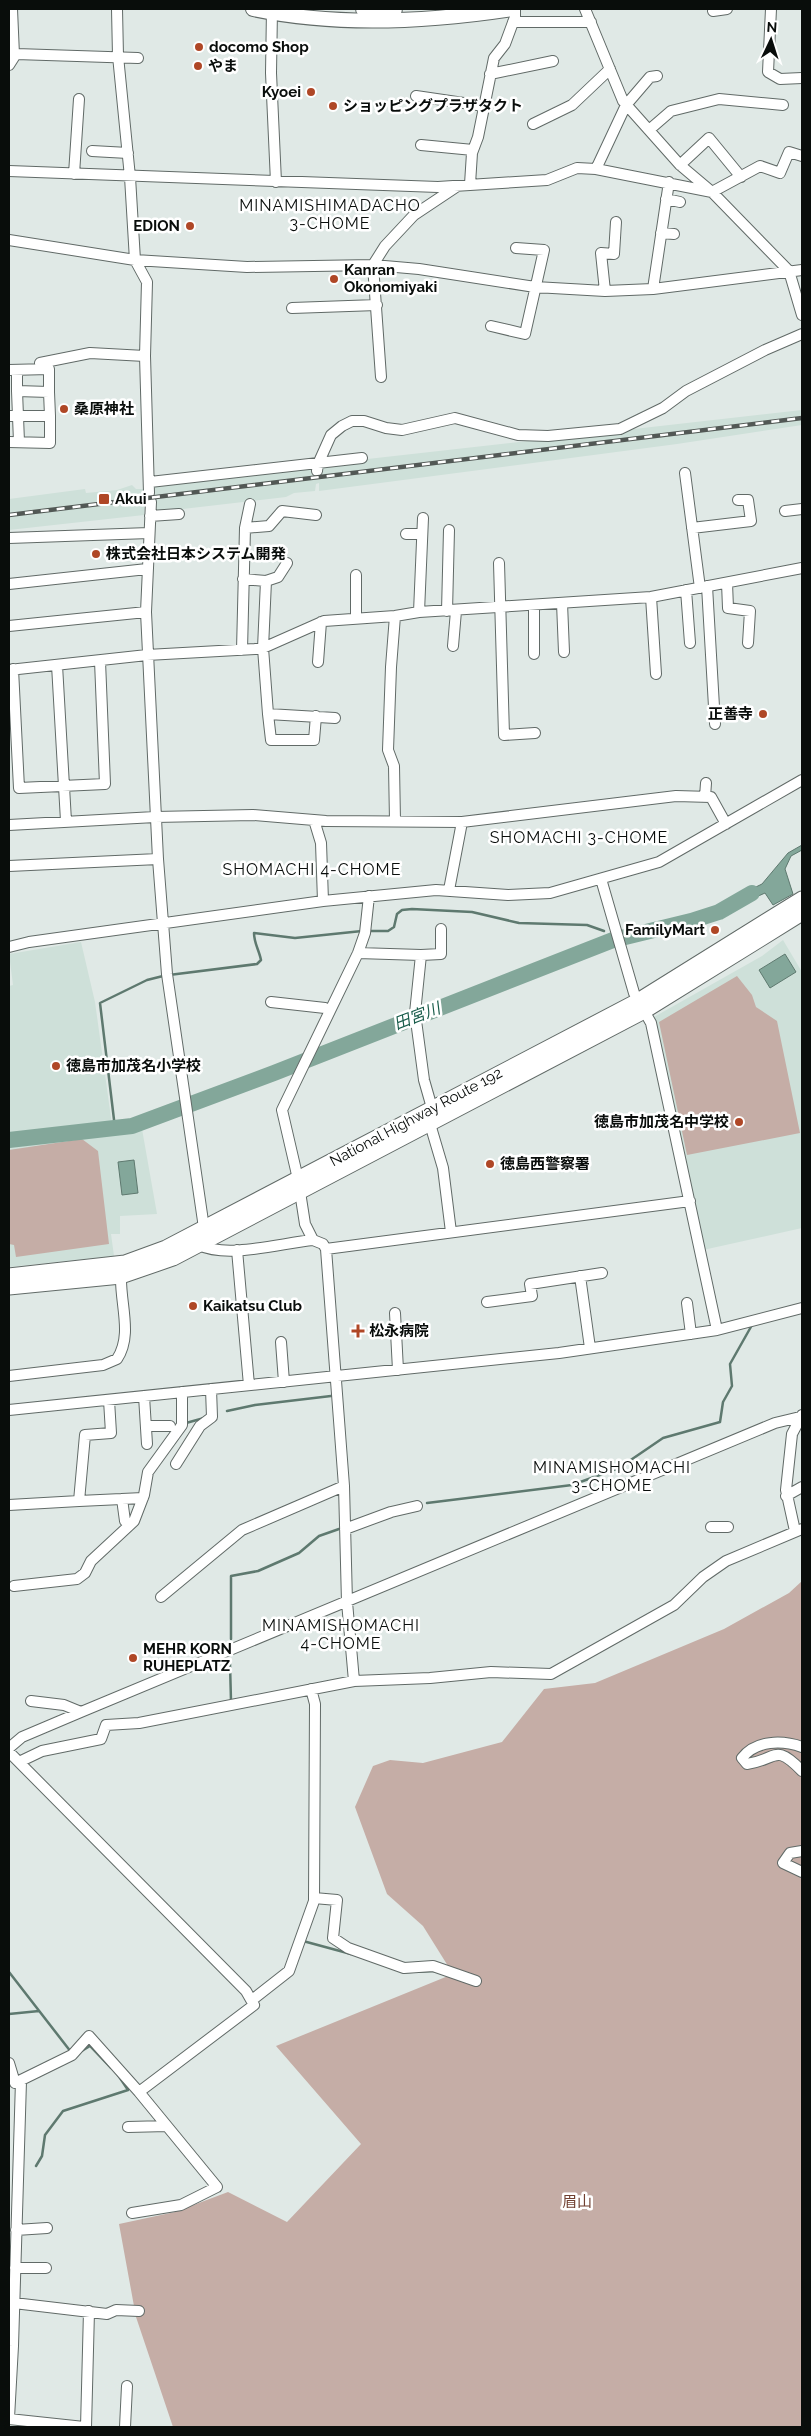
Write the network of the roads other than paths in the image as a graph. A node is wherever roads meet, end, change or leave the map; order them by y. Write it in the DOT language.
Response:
graph roads {
  1 [pos="12,9"];
  2 [pos="117,9"];
  3 [pos="253,9"];
  4 [pos="363,9"];
  5 [pos="395,9"];
  6 [pos="585,9"];
  7 [pos="727,9"];
  8 [pos="771,9"];
  9 [pos="272,11"];
  10 [pos="713,11"];
  11 [pos="513,13"];
  12 [pos="591,22"];
  13 [pos="14,55"];
  14 [pos="118,56"];
  15 [pos="138,58"];
  16 [pos="553,61"];
  17 [pos="9,65"];
  18 [pos="610,69"];
  19 [pos="490,74"];
  20 [pos="657,76"];
  21 [pos="802,78"];
  22 [pos="416,96"];
  23 [pos="79,99"];
  24 [pos="626,104"];
  25 [pos="783,105"];
  26 [pos="484,106"];
  27 [pos="532,124"];
  28 [pos="649,130"];
  29 [pos="422,145"];
  30 [pos="473,150"];
  31 [pos="92,151"];
  32 [pos="128,153"];
  33 [pos="802,156"];
  34 [pos="680,165"];
  35 [pos="596,168"];
  36 [pos="9,171"];
  37 [pos="74,174"];
  38 [pos="741,176"];
  39 [pos="130,177"];
  40 [pos="276,182"];
  41 [pos="669,182"];
  42 [pos="464,185"];
  43 [pos="712,192"];
  44 [pos="666,199"];
  45 [pos="680,202"];
  46 [pos="616,222"];
  47 [pos="661,233"];
  48 [pos="674,234"];
  49 [pos="9,240"];
  50 [pos="516,248"];
  51 [pos="135,260"];
  52 [pos="373,265"];
  53 [pos="802,270"];
  54 [pos="789,271"];
  55 [pos="534,287"];
  56 [pos="653,288"];
  57 [pos="605,291"];
  58 [pos="377,305"];
  59 [pos="292,308"];
  60 [pos="802,315"];
  61 [pos="491,326"];
  62 [pos="802,334"];
  63 [pos="145,356"];
  64 [pos="12,369"];
  65 [pos="381,377"];
  66 [pos="49,392"];
  67 [pos="15,394"];
  68 [pos="14,416"];
  69 [pos="50,416"];
  70 [pos="14,442"];
  71 [pos="362,458"];
  72 [pos="318,467"];
  73 [pos="685,474"];
  74 [pos="150,482"];
  75 [pos="738,500"];
  76 [pos="250,504"];
  77 [pos="802,509"];
  78 [pos="785,511"];
  79 [pos="179,514"];
  80 [pos="316,515"];
  81 [pos="150,516"];
  82 [pos="423,518"];
  83 [pos="245,528"];
  84 [pos="692,528"];
  85 [pos="449,530"];
  86 [pos="149,533"];
  87 [pos="406,534"];
  88 [pos="422,534"];
  89 [pos="9,538"];
  90 [pos="286,563"];
  91 [pos="499,563"];
  92 [pos="802,568"];
  93 [pos="147,569"];
  94 [pos="356,575"];
  95 [pos="244,579"];
  96 [pos="266,581"];
  97 [pos="727,583"];
  98 [pos="9,584"];
  99 [pos="703,587"];
  100 [pos="686,590"];
  101 [pos="651,597"];
  102 [pos="562,603"];
  103 [pos="534,605"];
  104 [pos="499,608"];
  105 [pos="451,611"];
  106 [pos="146,612"];
  107 [pos="419,612"];
  108 [pos="395,616"];
  109 [pos="356,619"];
  110 [pos="321,622"];
  111 [pos="9,626"];
  112 [pos="690,643"];
  113 [pos="748,643"];
  114 [pos="453,646"];
  115 [pos="263,648"];
  116 [pos="242,650"];
  117 [pos="564,652"];
  118 [pos="534,654"];
  119 [pos="147,655"];
  120 [pos="100,661"];
  121 [pos="318,662"];
  122 [pos="57,665"];
  123 [pos="11,669"];
  124 [pos="656,674"];
  125 [pos="268,714"];
  126 [pos="316,716"];
  127 [pos="335,718"];
  128 [pos="715,724"];
  129 [pos="535,733"];
  130 [pos="802,780"];
  131 [pos="706,783"];
  132 [pos="64,786"];
  133 [pos="705,797"];
  134 [pos="155,817"];
  135 [pos="314,820"];
  136 [pos="66,821"];
  137 [pos="395,821"];
  138 [pos="462,822"];
  139 [pos="726,824"];
  140 [pos="9,825"];
  141 [pos="158,859"];
  142 [pos="9,866"];
  143 [pos="601,879"];
  144 [pos="449,890"];
  145 [pos="369,896"];
  146 [pos="324,901"];
  147 [pos="801,905"];
  148 [pos="163,923"];
  149 [pos="441,928"];
  150 [pos="9,948"];
  151 [pos="358,953"];
  152 [pos="421,955"];
  153 [pos="271,1002"];
  154 [pos="641,1006"];
  155 [pos="329,1012"];
  156 [pos="431,1116"];
  157 [pos="298,1186"];
  158 [pos="690,1201"];
  159 [pos="204,1228"];
  160 [pos="451,1232"];
  161 [pos="313,1240"];
  162 [pos="199,1245"];
  163 [pos="326,1249"];
  164 [pos="237,1250"];
  165 [pos="602,1273"];
  166 [pos="9,1276"];
  167 [pos="122,1276"];
  168 [pos="580,1276"];
  169 [pos="9,1287"];
  170 [pos="487,1302"];
  171 [pos="687,1303"];
  172 [pos="802,1308"];
  173 [pos="395,1313"];
  174 [pos="717,1330"];
  175 [pos="691,1334"];
  176 [pos="281,1342"];
  177 [pos="590,1348"];
  178 [pos="398,1370"];
  179 [pos="9,1376"];
  180 [pos="336,1377"];
  181 [pos="284,1382"];
  182 [pos="249,1385"];
  183 [pos="211,1389"];
  184 [pos="182,1392"];
  185 [pos="144,1396"];
  186 [pos="109,1400"];
  187 [pos="9,1410"];
  188 [pos="801,1416"];
  189 [pos="146,1426"];
  190 [pos="170,1426"];
  191 [pos="147,1444"];
  192 [pos="176,1464"];
  193 [pos="344,1486"];
  194 [pos="802,1488"];
  195 [pos="786,1496"];
  196 [pos="143,1498"];
  197 [pos="122,1499"];
  198 [pos="79,1502"];
  199 [pos="9,1505"];
  200 [pos="417,1506"];
  201 [pos="125,1521"];
  202 [pos="711,1527"];
  203 [pos="728,1528"];
  204 [pos="345,1529"];
  205 [pos="799,1530"];
  206 [pos="14,1586"];
  207 [pos="161,1597"];
  208 [pos="346,1602"];
  209 [pos="354,1681"];
  210 [pos="310,1689"];
  211 [pos="31,1701"];
  212 [pos="80,1712"];
  213 [pos="802,1747"];
  214 [pos="9,1748"];
  215 [pos="9,1752"];
  216 [pos="19,1762"];
  217 [pos="802,1771"];
  218 [pos="802,1851"];
  219 [pos="802,1872"];
  220 [pos="314,1898"];
  221 [pos="476,1981"];
  222 [pos="252,2000"];
  223 [pos="9,2063"];
  224 [pos="21,2081"];
  225 [pos="139,2092"];
  226 [pos="167,2126"];
  227 [pos="128,2127"];
  228 [pos="13,2176"];
  229 [pos="132,2212"];
  230 [pos="47,2228"];
  231 [pos="16,2230"];
  232 [pos="15,2268"];
  233 [pos="46,2268"];
  234 [pos="12,2307"];
  235 [pos="89,2312"];
  236 [pos="139,2312"];
  237 [pos="126,2386"];
  238 [pos="9,2419"];
  239 [pos="85,2427"];
  240 [pos="125,2427"];
  1 -- 13 [label="street"];
  2 -- 14 [label="street"];
  3 -- 9 [label="main road"];
  4 -- 5 [label="main road"];
  6 -- 12 [label="street"];
  7 -- 10 [label="street"];
  8 -- 21 [label="street"];
  9 -- 11 [label="main road"];
  9 -- 40 [label="street"];
  11 -- 12 [label="street"];
  11 -- 19 [label="street"];
  12 -- 18 [label="street"];
  13 -- 14 [label="street"];
  13 -- 17 [label="street"];
  14 -- 15 [label="street"];
  14 -- 32 [label="street"];
  16 -- 19 [label="street"];
  18 -- 24 [label="street"];
  18 -- 27 [label="street"];
  19 -- 26 [label="street"];
  20 -- 24 [label="street"];
  22 -- 26 [label="street"];
  23 -- 37 [label="street"];
  24 -- 28 [label="street"];
  24 -- 35 [label="street"];
  25 -- 28 [label="street"];
  26 -- 30 [label="street"];
  28 -- 34 [label="street"];
  29 -- 30 [label="street"];
  30 -- 42 [label="street"];
  31 -- 32 [label="street"];
  32 -- 39 [label="street"];
  33 -- 38 [label="street"];
  34 -- 38 [label="street"];
  34 -- 43 [label="street"];
  35 -- 41 [label="street"];
  35 -- 42 [label="street"];
  36 -- 37 [label="street"];
  37 -- 39 [label="street"];
  38 -- 43 [label="street"];
  39 -- 40 [label="street"];
  39 -- 51 [label="street"];
  40 -- 42 [label="street"];
  41 -- 43 [label="street"];
  41 -- 44 [label="street"];
  42 -- 52 [label="street"];
  43 -- 54 [label="street"];
  44 -- 45 [label="street"];
  44 -- 47 [label="street"];
  46 -- 57 [label="street"];
  47 -- 48 [label="street"];
  47 -- 56 [label="street"];
  49 -- 51 [label="street"];
  50 -- 55 [label="street"];
  51 -- 52 [label="street"];
  51 -- 63 [label="street"];
  52 -- 55 [label="street"];
  52 -- 58 [label="street"];
  53 -- 54 [label="street"];
  54 -- 56 [label="street"];
  54 -- 60 [label="street"];
  55 -- 57 [label="street"];
  55 -- 61 [label="street"];
  56 -- 57 [label="street"];
  58 -- 59 [label="street"];
  58 -- 65 [label="street"];
  62 -- 72 [label="street"];
  63 -- 64 [label="street"];
  63 -- 74 [label="street"];
  64 -- 66 [label="street"];
  64 -- 67 [label="street"];
  66 -- 67 [label="street"];
  66 -- 69 [label="street"];
  67 -- 68 [label="street"];
  68 -- 69 [label="street"];
  68 -- 70 [label="street"];
  69 -- 70 [label="street"];
  71 -- 72 [label="street"];
  72 -- 74 [label="street"];
  73 -- 84 [label="street"];
  74 -- 81 [label="street"];
  75 -- 84 [label="street"];
  76 -- 83 [label="street"];
  77 -- 78 [label="street"];
  79 -- 81 [label="street"];
  80 -- 83 [label="street"];
  81 -- 86 [label="street"];
  82 -- 88 [label="street"];
  83 -- 95 [label="street"];
  84 -- 99 [label="street"];
  85 -- 105 [label="street"];
  86 -- 89 [label="street"];
  86 -- 93 [label="street"];
  87 -- 88 [label="street"];
  88 -- 107 [label="street"];
  90 -- 96 [label="street"];
  91 -- 104 [label="street"];
  92 -- 97 [label="street"];
  93 -- 98 [label="street"];
  93 -- 106 [label="street"];
  94 -- 109 [label="street"];
  95 -- 96 [label="street"];
  95 -- 116 [label="street"];
  96 -- 115 [label="street"];
  97 -- 99 [label="street"];
  97 -- 113 [label="street"];
  99 -- 100 [label="street"];
  99 -- 128 [label="street"];
  100 -- 101 [label="street"];
  100 -- 112 [label="street"];
  101 -- 102 [label="street"];
  101 -- 124 [label="street"];
  102 -- 103 [label="street"];
  102 -- 117 [label="street"];
  103 -- 104 [label="street"];
  103 -- 118 [label="street"];
  104 -- 105 [label="street"];
  104 -- 129 [label="street"];
  105 -- 107 [label="street"];
  105 -- 114 [label="street"];
  106 -- 111 [label="street"];
  106 -- 119 [label="street"];
  107 -- 108 [label="street"];
  108 -- 109 [label="street"];
  108 -- 137 [label="street"];
  109 -- 110 [label="street"];
  110 -- 115 [label="street"];
  110 -- 121 [label="street"];
  115 -- 116 [label="street"];
  115 -- 125 [label="street"];
  116 -- 119 [label="street"];
  119 -- 120 [label="street"];
  119 -- 134 [label="street"];
  120 -- 122 [label="street"];
  120 -- 132 [label="street"];
  122 -- 123 [label="street"];
  122 -- 132 [label="street"];
  123 -- 132 [label="street"];
  125 -- 126 [label="street"];
  125 -- 126 [label="street"];
  126 -- 127 [label="street"];
  130 -- 139 [label="street"];
  131 -- 133 [label="street"];
  132 -- 136 [label="street"];
  133 -- 138 [label="street"];
  133 -- 139 [label="street"];
  134 -- 135 [label="street"];
  134 -- 136 [label="street"];
  134 -- 141 [label="street"];
  135 -- 137 [label="street"];
  135 -- 146 [label="street"];
  136 -- 140 [label="street"];
  137 -- 138 [label="street"];
  138 -- 144 [label="street"];
  139 -- 143 [label="street"];
  141 -- 142 [label="street"];
  141 -- 148 [label="street"];
  143 -- 144 [label="street"];
  143 -- 154 [label="street"];
  144 -- 145 [label="street"];
  145 -- 146 [label="street"];
  145 -- 151 [label="street"];
  146 -- 148 [label="street"];
  147 -- 154 [label="highway, National Highway Route 192"];
  148 -- 150 [label="street"];
  148 -- 159 [label="street"];
  149 -- 152 [label="street"];
  151 -- 152 [label="street"];
  151 -- 155 [label="street"];
  152 -- 156 [label="street"];
  153 -- 155 [label="street"];
  154 -- 156 [label="highway, National Highway Route 192"];
  154 -- 158 [label="street"];
  155 -- 157 [label="street"];
  156 -- 157 [label="highway, National Highway Route 192"];
  156 -- 160 [label="street"];
  157 -- 159 [label="highway, National Highway Route 192"];
  157 -- 161 [label="street"];
  157 -- 162 [label="highway, National Highway Route 192"];
  158 -- 160 [label="street"];
  158 -- 174 [label="street"];
  159 -- 166 [label="highway, National Highway Route 192"];
  160 -- 163 [label="street"];
  161 -- 163 [label="street"];
  161 -- 164 [label="street"];
  162 -- 164 [label="street"];
  162 -- 167 [label="highway, National Highway Route 192"];
  163 -- 180 [label="street"];
  164 -- 182 [label="street"];
  165 -- 168 [label="street"];
  167 -- 169 [label="highway, National Highway Route 192"];
  167 -- 179 [label="street"];
  168 -- 170 [label="street"];
  168 -- 177 [label="street"];
  171 -- 175 [label="street"];
  172 -- 174 [label="street"];
  173 -- 178 [label="street"];
  174 -- 175 [label="street"];
  175 -- 177 [label="street"];
  176 -- 181 [label="street"];
  177 -- 178 [label="street"];
  178 -- 180 [label="street"];
  180 -- 181 [label="street"];
  180 -- 193 [label="street"];
  181 -- 182 [label="street"];
  182 -- 183 [label="street"];
  183 -- 184 [label="street"];
  183 -- 192 [label="street"];
  184 -- 185 [label="street"];
  184 -- 196 [label="street"];
  185 -- 186 [label="street"];
  185 -- 189 [label="street"];
  186 -- 187 [label="street"];
  186 -- 198 [label="street"];
  188 -- 195 [label="street"];
  188 -- 208 [label="street"];
  189 -- 190 [label="street"];
  189 -- 191 [label="street"];
  193 -- 204 [label="street"];
  193 -- 207 [label="street"];
  194 -- 195 [label="street"];
  195 -- 205 [label="street"];
  196 -- 197 [label="street"];
  196 -- 206 [label="street"];
  197 -- 198 [label="street"];
  197 -- 201 [label="street"];
  198 -- 199 [label="street"];
  200 -- 204 [label="street"];
  202 -- 203 [label="street"];
  204 -- 208 [label="street"];
  205 -- 209 [label="street"];
  208 -- 209 [label="street"];
  208 -- 212 [label="street"];
  209 -- 210 [label="street"];
  210 -- 216 [label="street"];
  210 -- 220 [label="street"];
  211 -- 212 [label="street"];
  212 -- 214 [label="street"];
  213 -- 217 [label="street"];
  215 -- 216 [label="street"];
  216 -- 222 [label="street"];
  218 -- 219 [label="street"];
  220 -- 221 [label="street"];
  220 -- 222 [label="street"];
  222 -- 225 [label="street"];
  223 -- 224 [label="street"];
  224 -- 225 [label="street"];
  224 -- 228 [label="street"];
  225 -- 226 [label="street"];
  226 -- 227 [label="street"];
  226 -- 229 [label="street"];
  228 -- 231 [label="street"];
  230 -- 231 [label="street"];
  231 -- 232 [label="street"];
  232 -- 233 [label="street"];
  232 -- 234 [label="street"];
  234 -- 235 [label="street"];
  234 -- 238 [label="street"];
  235 -- 236 [label="street"];
  235 -- 239 [label="street"];
  237 -- 240 [label="street"];
  238 -- 239 [label="street"];
}
